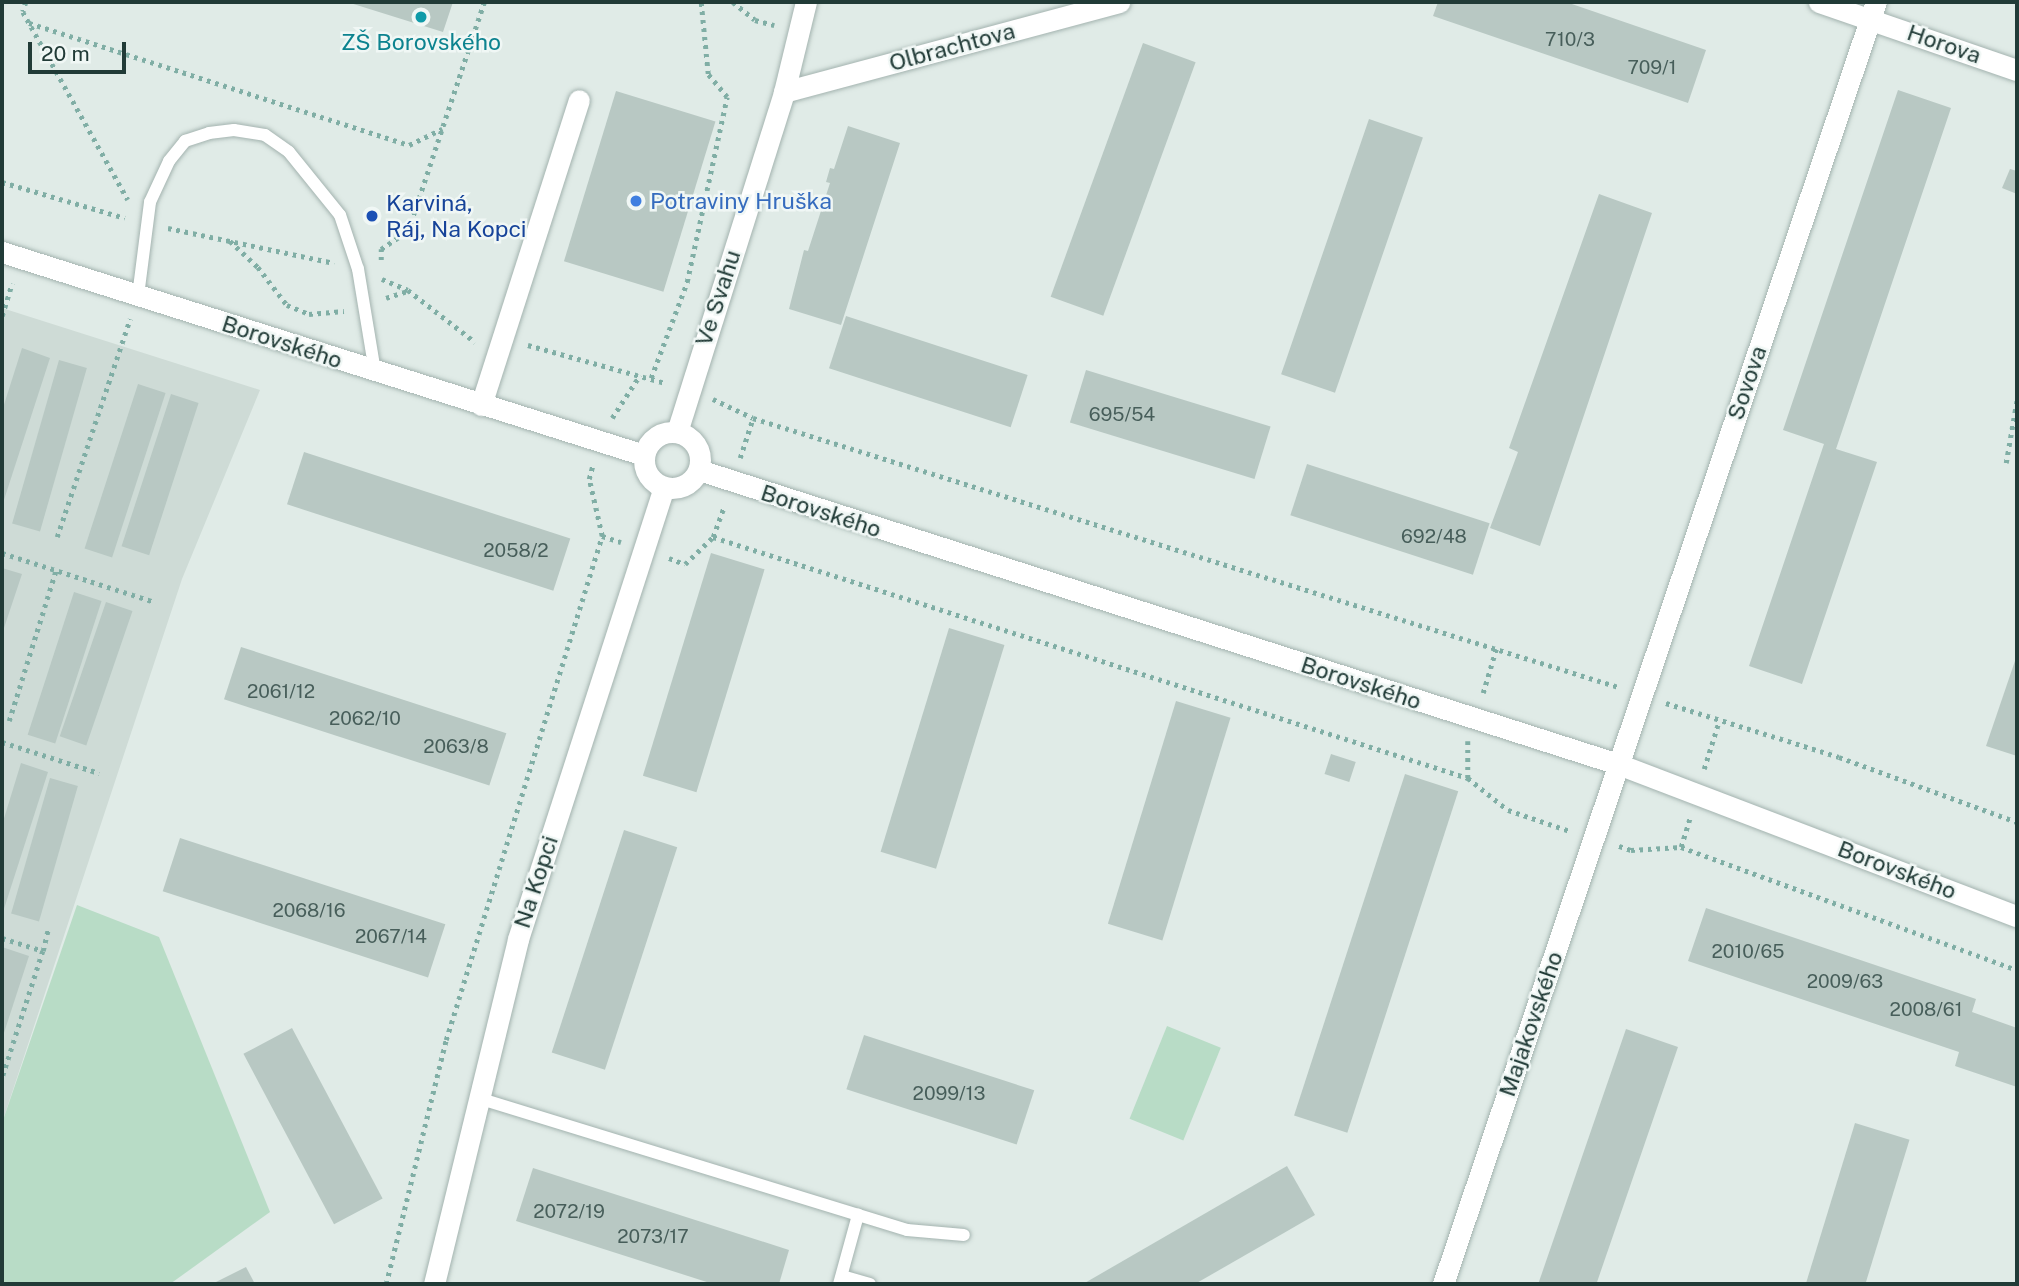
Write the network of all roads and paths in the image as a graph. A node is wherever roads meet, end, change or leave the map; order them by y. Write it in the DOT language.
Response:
graph roads {
  1 [pos="26,2"];
  2 [pos="484,2"];
  3 [pos="701,2"];
  4 [pos="733,2"];
  5 [pos="806,2"];
  6 [pos="1119,2"];
  7 [pos="1819,2"];
  8 [pos="1874,10"];
  9 [pos="30,23"];
  10 [pos="799,30"];
  11 [pos="2017,70"];
  12 [pos="785,92"];
  13 [pos="579,100"];
  14 [pos="442,129"];
  15 [pos="2,182"];
  16 [pos="125,218"];
  17 [pos="149,224"];
  18 [pos="227,239"];
  19 [pos="11,255"];
  20 [pos="358,269"];
  21 [pos="382,279"];
  22 [pos="408,290"];
  23 [pos="138,296"];
  24 [pos="364,305"];
  25 [pos="2,316"];
  26 [pos="499,348"];
  27 [pos="375,372"];
  28 [pos="651,378"];
  29 [pos="688,390"];
  30 [pos="2017,399"];
  31 [pos="481,405"];
  32 [pos="677,432"];
  33 [pos="644,455"];
  34 [pos="2006,463"];
  35 [pos="699,470"];
  36 [pos="664,488"];
  37 [pos="602,536"];
  38 [pos="57,537"];
  39 [pos="713,537"];
  40 [pos="2,553"];
  41 [pos="56,570"];
  42 [pos="155,602"];
  43 [pos="1642,695"];
  44 [pos="9,721"];
  45 [pos="2,742"];
  46 [pos="1618,764"];
  47 [pos="99,773"];
  48 [pos="2017,822"];
  49 [pos="1593,839"];
  50 [pos="2017,916"];
  51 [pos="48,929"];
  52 [pos="2,938"];
  53 [pos="43,951"];
  54 [pos="2017,970"];
  55 [pos="2,1079"];
  56 [pos="478,1098"];
  57 [pos="858,1215"];
  58 [pos="964,1236"];
  59 [pos="840,1280"];
  60 [pos="386,1284"];
  61 [pos="434,1284"];
  62 [pos="870,1284"];
  63 [pos="1443,1284"];
  1 -- 9 [label="path"];
  2 -- 14 [label="path"];
  3 -- 28 [label="path"];
  4 -- 10 [label="path"];
  5 -- 10 [label="street, Ve Svahu"];
  6 -- 12 [label="street, Olbrachtova"];
  7 -- 8 [label="street"];
  8 -- 11 [label="street, Horova"];
  8 -- 43 [label="street, Sovova"];
  9 -- 14 [label="path"];
  9 -- 16 [label="path"];
  10 -- 12 [label="street, Ve Svahu"];
  12 -- 29 [label="street, Ve Svahu"];
  13 -- 26 [label="street"];
  14 -- 21 [label="path"];
  15 -- 16 [label="path"];
  16 -- 17 [label="path"];
  17 -- 18 [label="path"];
  17 -- 20 [label="lane"];
  17 -- 23 [label="lane"];
  18 -- 20 [label="path"];
  18 -- 24 [label="path"];
  19 -- 23 [label="street, Borovského"];
  19 -- 25 [label="path"];
  20 -- 21 [label="path"];
  20 -- 24 [label="lane"];
  21 -- 22 [label="path"];
  22 -- 24 [label="path"];
  22 -- 26 [label="path"];
  23 -- 27 [label="street, Borovského"];
  23 -- 38 [label="path"];
  24 -- 27 [label="lane"];
  26 -- 28 [label="path"];
  26 -- 31 [label="street"];
  27 -- 31 [label="street, Borovského"];
  28 -- 29 [label="path"];
  29 -- 32 [label="street, Ve Svahu"];
  29 -- 43 [label="path"];
  30 -- 34 [label="path"];
  31 -- 33 [label="street, Borovského"];
  32 -- 33 [label="street"];
  32 -- 35 [label="street"];
  33 -- 36 [label="street"];
  35 -- 36 [label="street"];
  35 -- 46 [label="street, Borovského"];
  36 -- 56 [label="street, Na Kopci"];
  37 -- 60 [label="path"];
  39 -- 49 [label="path"];
  40 -- 41 [label="path"];
  41 -- 42 [label="path"];
  41 -- 44 [label="path"];
  43 -- 46 [label="street, Sovova"];
  43 -- 48 [label="path"];
  45 -- 47 [label="path"];
  46 -- 49 [label="street, Majakovského"];
  46 -- 50 [label="street, Borovského"];
  49 -- 54 [label="path"];
  49 -- 63 [label="street, Majakovského"];
  51 -- 53 [label="path"];
  52 -- 53 [label="path"];
  53 -- 55 [label="path"];
  56 -- 57 [label="lane"];
  56 -- 61 [label="street, Na Kopci"];
  57 -- 58 [label="lane"];
  57 -- 59 [label="lane"];
  59 -- 62 [label="lane"];
}
